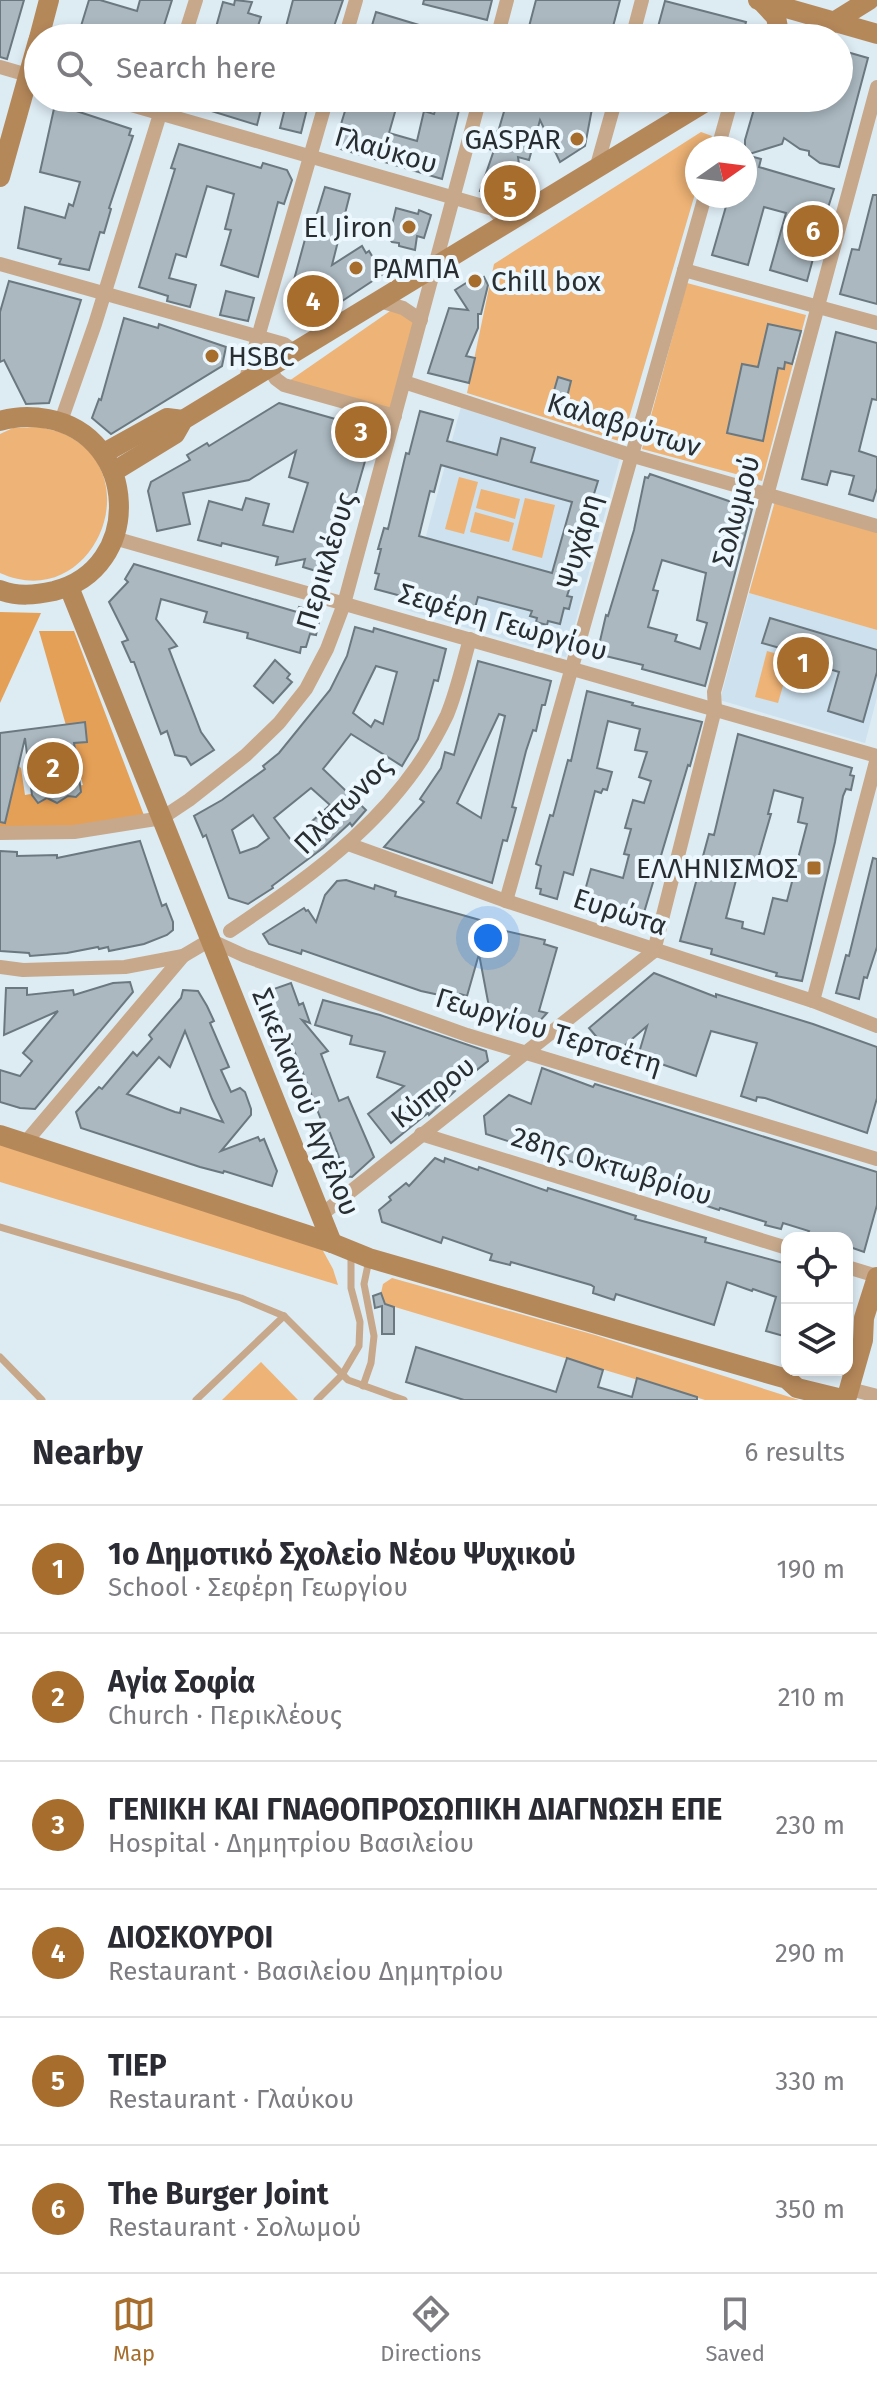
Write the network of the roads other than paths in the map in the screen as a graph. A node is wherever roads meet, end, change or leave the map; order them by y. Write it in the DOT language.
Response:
graph roads {
  1 [pos="49,0"];
  2 [pos="196,0"];
  3 [pos="356,0"];
  4 [pos="507,0"];
  5 [pos="642,0"];
  6 [pos="758,0"];
  7 [pos="877,8"];
  8 [pos="849,10"];
  9 [pos="42,24"];
  10 [pos="188,24"];
  11 [pos="349,24"];
  12 [pos="501,24"];
  13 [pos="636,24"];
  14 [pos="777,24"];
  15 [pos="828,24"];
  16 [pos="877,34"];
  17 [pos="0,67"];
  18 [pos="24,74"];
  19 [pos="877,87"];
  20 [pos="24,104"];
  21 [pos="157,112"];
  22 [pos="323,112"];
  23 [pos="476,112"];
  24 [pos="612,112"];
  25 [pos="689,112"];
  26 [pos="728,112"];
  27 [pos="161,113"];
  28 [pos="721,136"];
  29 [pos="311,156"];
  30 [pos="596,169"];
  31 [pos="0,177"];
  32 [pos="453,196"];
  33 [pos="702,208"];
  34 [pos="506,224"];
  35 [pos="0,264"];
  36 [pos="436,266"];
  37 [pos="684,270"];
  38 [pos="104,295"];
  39 [pos="380,301"];
  40 [pos="818,307"];
  41 [pos="421,320"];
  42 [pos="877,323"];
  43 [pos="259,337"];
  44 [pos="295,352"];
  45 [pos="268,368"];
  46 [pos="245,382"];
  47 [pos="404,382"];
  48 [pos="395,416"];
  49 [pos="1,418"];
  50 [pos="61,421"];
  51 [pos="630,455"];
  52 [pos="108,462"];
  53 [pos="767,495"];
  54 [pos="877,526"];
  55 [pos="114,538"];
  56 [pos="69,587"];
  57 [pos="2,595"];
  58 [pos="36,595"];
  59 [pos="344,604"];
  60 [pos="86,630"];
  61 [pos="470,639"];
  62 [pos="570,667"];
  63 [pos="715,709"];
  64 [pos="877,757"];
  65 [pos="162,818"];
  66 [pos="0,833"];
  67 [pos="348,844"];
  68 [pos="506,901"];
  69 [pos="220,936"];
  70 [pos="654,951"];
  71 [pos="183,956"];
  72 [pos="0,967"];
  73 [pos="813,1001"];
  74 [pos="877,1026"];
  75 [pos="525,1052"];
  76 [pos="421,1134"];
  77 [pos="0,1135"];
  78 [pos="25,1143"];
  79 [pos="877,1159"];
  80 [pos="321,1215"];
  81 [pos="0,1227"];
  82 [pos="781,1246"];
  83 [pos="351,1251"];
  84 [pos="853,1269"];
  85 [pos="877,1276"];
  86 [pos="284,1316"];
  87 [pos="864,1318"];
  88 [pos="853,1332"];
  89 [pos="0,1357"];
  90 [pos="342,1375"];
  91 [pos="363,1386"];
  92 [pos="840,1392"];
  93 [pos="877,1396"];
  94 [pos="42,1400"];
  95 [pos="196,1400"];
  96 [pos="317,1400"];
  97 [pos="404,1400"];
  1 -- 9 [label="street"];
  2 -- 10 [label="street"];
  3 -- 11 [label="street"];
  4 -- 12 [label="street"];
  5 -- 13 [label="street"];
  6 -- 8 [label="street"];
  6 -- 14 [label="street"];
  7 -- 8 [label="street"];
  8 -- 15 [label="street"];
  8 -- 16 [label="street"];
  17 -- 18 [label="street"];
  19 -- 40 [label="street, Σολωμού"];
  20 -- 31 [label="street"];
  21 -- 27 [label="street, Γλαύκου"];
  22 -- 29 [label="street"];
  23 -- 32 [label="street, Περικλέους"];
  24 -- 30 [label="street"];
  25 -- 30 [label="street"];
  26 -- 28 [label="street"];
  27 -- 29 [label="street, Γλαύκου"];
  27 -- 38 [label="street"];
  29 -- 32 [label="street, Γλαύκου"];
  29 -- 43 [label="street"];
  30 -- 34 [label="street"];
  32 -- 34 [label="street, Γλαύκου"];
  32 -- 36 [label="street, Περικλέους"];
  33 -- 37 [label="street, Ψυχάρη"];
  34 -- 36 [label="street"];
  35 -- 38 [label="street"];
  36 -- 39 [label="street"];
  36 -- 41 [label="street, Περικλέους"];
  37 -- 40 [label="street"];
  37 -- 51 [label="street, Ψυχάρη"];
  38 -- 43 [label="street"];
  38 -- 50 [label="street"];
  39 -- 41 [label="street"];
  39 -- 44 [label="street"];
  40 -- 42 [label="street"];
  40 -- 53 [label="street, Σολωμού"];
  41 -- 47 [label="street, Περικλέους"];
  43 -- 44 [label="street"];
  43 -- 45 [label="street"];
  43 -- 46 [label="street"];
  44 -- 45 [label="street"];
  45 -- 46 [label="street"];
  45 -- 48 [label="street"];
  46 -- 52 [label="street"];
  47 -- 48 [label="street, Περικλέους"];
  47 -- 51 [label="street, Καλαβρύτων"];
  48 -- 59 [label="street, Περικλέους"];
  49 -- 50 [label="street"];
  50 -- 52 [label="street"];
  51 -- 53 [label="street, Καλαβρύτων"];
  51 -- 62 [label="street, Ψυχάρη"];
  52 -- 55 [label="street"];
  53 -- 54 [label="street, Καλαβρύτων"];
  53 -- 63 [label="street, Σολωμού"];
  55 -- 56 [label="street"];
  55 -- 59 [label="street, Σεφέρη Γεωργίου"];
  56 -- 58 [label="street"];
  56 -- 60 [label="street, Σικελιανού Αγγέλου"];
  57 -- 58 [label="street"];
  58 -- 60 [label="street, Σικελιανού Αγγέλου"];
  59 -- 61 [label="street, Σεφέρη Γεωργίου"];
  59 -- 65 [label="street, Περικλέους"];
  60 -- 65 [label="street, Σικελιανού Αγγέλου"];
  61 -- 62 [label="street, Σεφέρη Γεωργίου"];
  61 -- 67 [label="street, Πλάτωνος"];
  62 -- 63 [label="street, Σεφέρη Γεωργίου"];
  62 -- 68 [label="street, Ψυχάρη"];
  63 -- 64 [label="street, Σεφέρη Γεωργίου"];
  63 -- 70 [label="street, Σολωμού"];
  64 -- 73 [label="street"];
  65 -- 66 [label="street, Περικλέους"];
  65 -- 69 [label="street, Σικελιανού Αγγέλου"];
  67 -- 68 [label="street, Ευρώτα"];
  67 -- 69 [label="street, Πλάτωνος"];
  68 -- 70 [label="street, Ευρώτα"];
  69 -- 71 [label="street, Πλάτωνος"];
  69 -- 75 [label="street, Γεωργίου Τερτσέτη"];
  69 -- 80 [label="street, Σικελιανού Αγγέλου"];
  70 -- 73 [label="street, Ευρώτα"];
  70 -- 75 [label="street, Κύπρου"];
  71 -- 72 [label="street"];
  71 -- 78 [label="street"];
  73 -- 74 [label="street, Ευρώτα"];
  75 -- 76 [label="street, Κύπρου"];
  75 -- 79 [label="street, Γεωργίου Τερτσέτη"];
  76 -- 80 [label="street, Κύπρου"];
  76 -- 82 [label="street, 28ης Οκτωβρίου"];
  77 -- 78 [label="street"];
  78 -- 83 [label="street"];
  80 -- 83 [label="street, Σικελιανού Αγγέλου"];
  81 -- 86 [label="lane"];
  83 -- 90 [label="lane"];
  83 -- 91 [label="lane"];
  83 -- 92 [label="street"];
  84 -- 85 [label="street"];
  85 -- 87 [label="street"];
  86 -- 90 [label="lane"];
  86 -- 95 [label="lane"];
  87 -- 88 [label="street"];
  87 -- 92 [label="street"];
  89 -- 94 [label="lane"];
  90 -- 91 [label="lane"];
  90 -- 96 [label="lane"];
  91 -- 97 [label="lane"];
  92 -- 93 [label="street"];
}
